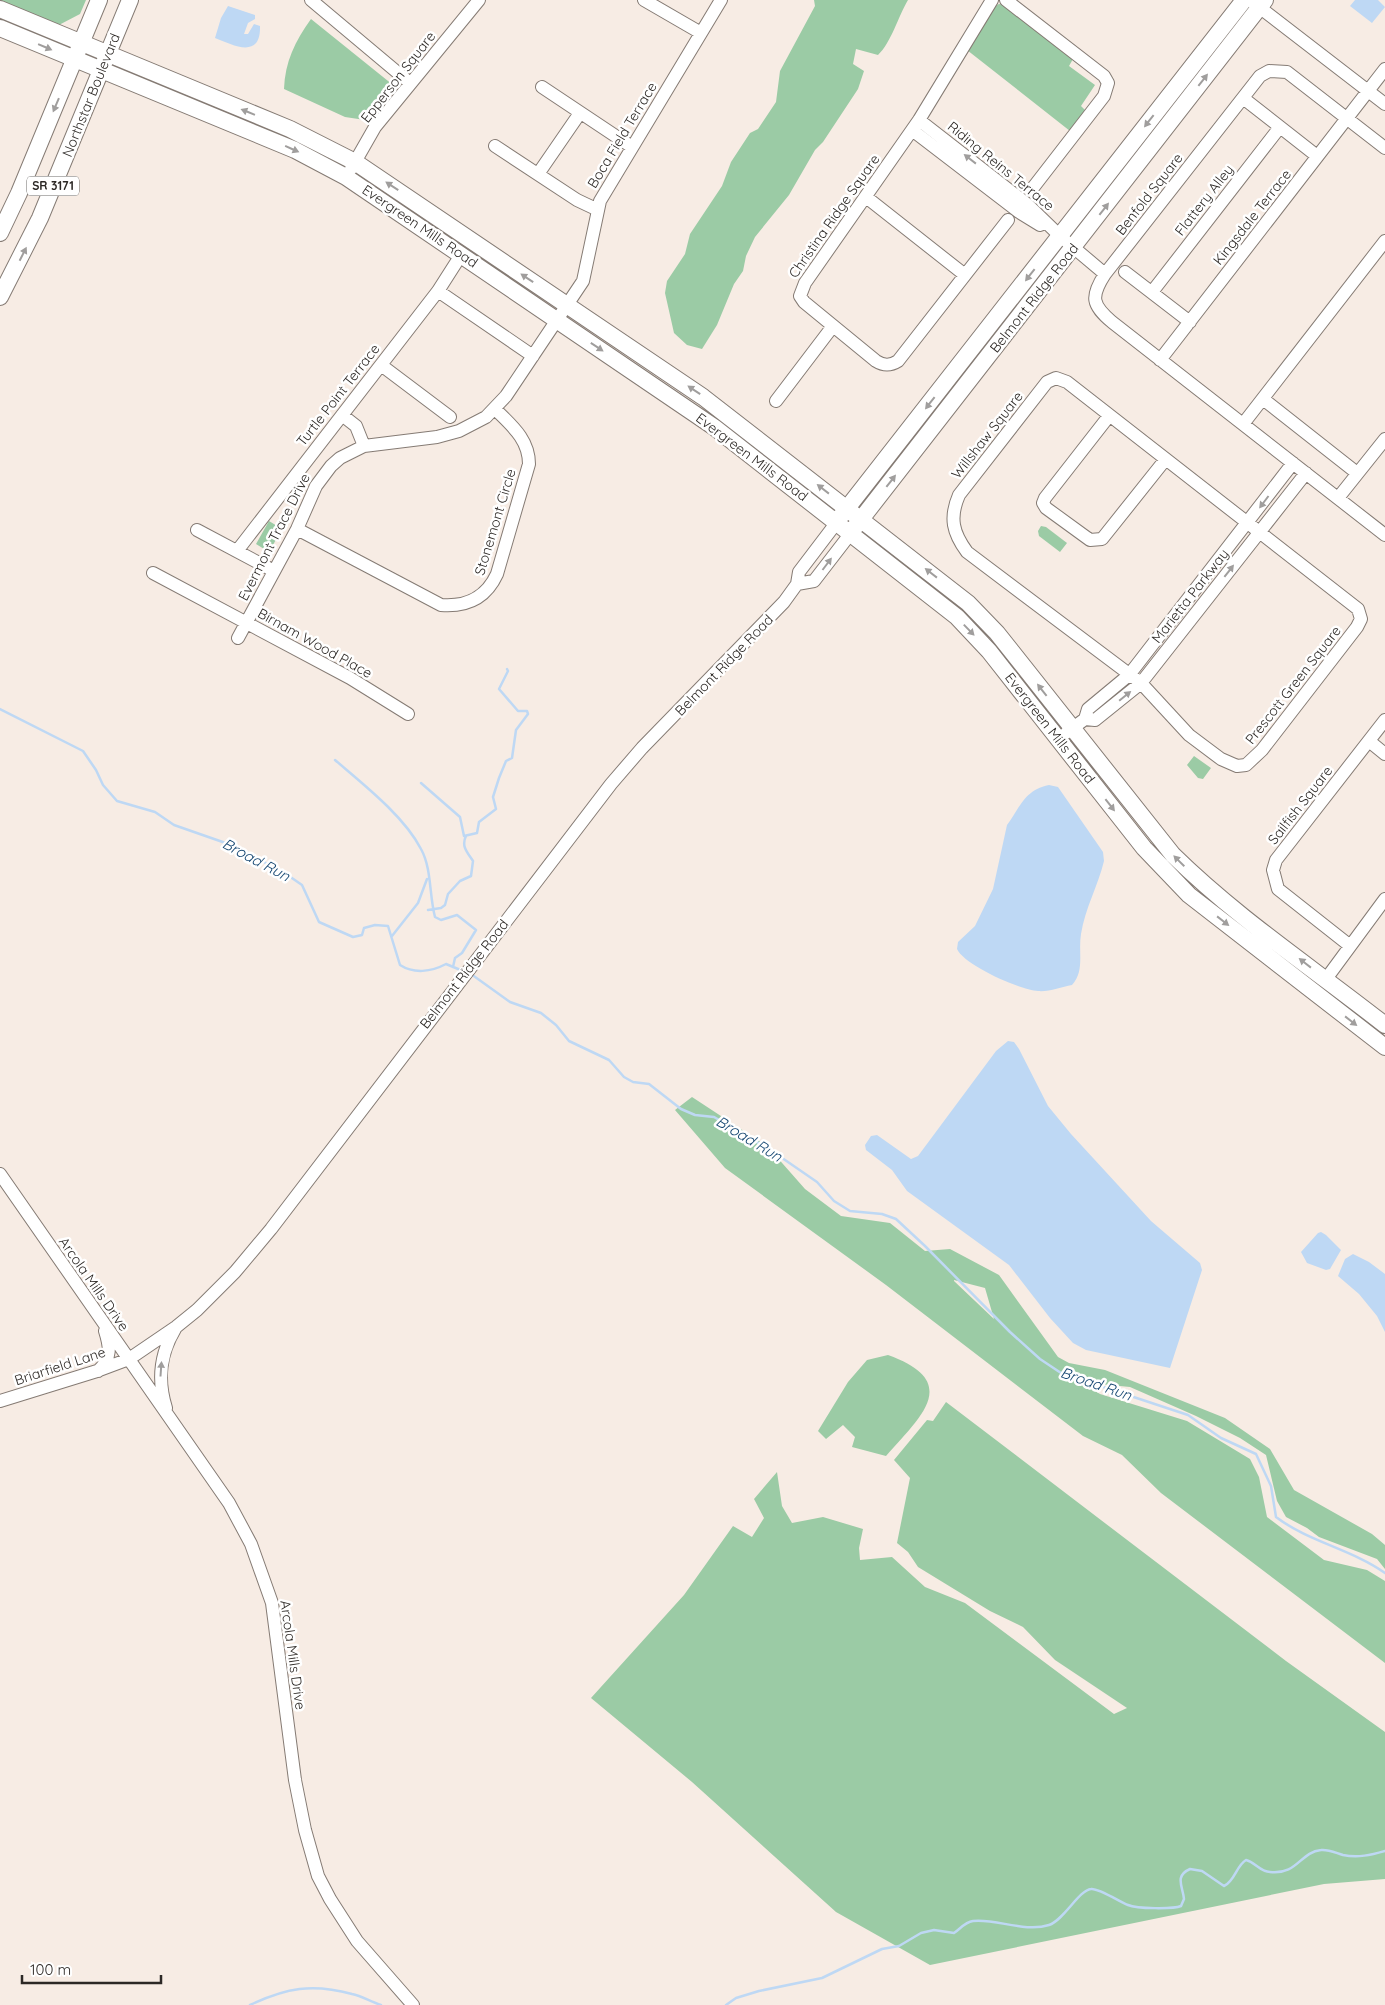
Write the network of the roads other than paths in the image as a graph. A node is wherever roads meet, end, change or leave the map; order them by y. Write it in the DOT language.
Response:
graph roads {
  1 [pos="99,0"];
  2 [pos="130,0"];
  3 [pos="311,0"];
  4 [pos="479,0"];
  5 [pos="644,0"];
  6 [pos="721,0"];
  7 [pos="992,0"];
  8 [pos="1006,0"];
  9 [pos="1254,2"];
  10 [pos="0,9"];
  11 [pos="0,28"];
  12 [pos="701,34"];
  13 [pos="81,43"];
  14 [pos="107,54"];
  15 [pos="74,59"];
  16 [pos="1385,69"];
  17 [pos="101,71"];
  18 [pos="410,83"];
  19 [pos="542,87"];
  20 [pos="1367,92"];
  21 [pos="1243,98"];
  22 [pos="1385,104"];
  23 [pos="580,113"];
  24 [pos="1347,118"];
  25 [pos="915,125"];
  26 [pos="1280,127"];
  27 [pos="495,146"];
  28 [pos="632,147"];
  29 [pos="1385,148"];
  30 [pos="1318,156"];
  31 [pos="355,162"];
  32 [pos="538,174"];
  33 [pos="346,177"];
  34 [pos="1032,188"];
  35 [pos="866,197"];
  36 [pos="5,208"];
  37 [pos="596,209"];
  38 [pos="1008,220"];
  39 [pos="0,233"];
  40 [pos="1060,236"];
  41 [pos="1384,246"];
  42 [pos="1074,247"];
  43 [pos="461,254"];
  44 [pos="1125,272"];
  45 [pos="1105,274"];
  46 [pos="965,275"];
  47 [pos="438,292"];
  48 [pos="1152,292"];
  49 [pos="0,297"];
  50 [pos="567,305"];
  51 [pos="557,320"];
  52 [pos="1190,322"];
  53 [pos="833,326"];
  54 [pos="533,356"];
  55 [pos="1160,360"];
  56 [pos="381,365"];
  57 [pos="1263,400"];
  58 [pos="776,401"];
  59 [pos="495,409"];
  60 [pos="342,415"];
  61 [pos="1109,416"];
  62 [pos="450,417"];
  63 [pos="1243,424"];
  64 [pos="1385,439"];
  65 [pos="364,446"];
  66 [pos="1165,460"];
  67 [pos="1293,463"];
  68 [pos="1306,473"];
  69 [pos="1357,473"];
  70 [pos="1338,498"];
  71 [pos="848,508"];
  72 [pos="861,519"];
  73 [pos="837,522"];
  74 [pos="1248,523"];
  75 [pos="297,529"];
  76 [pos="197,530"];
  77 [pos="1259,532"];
  78 [pos="851,533"];
  79 [pos="1385,534"];
  80 [pos="237,551"];
  81 [pos="274,571"];
  82 [pos="154,573"];
  83 [pos="797,584"];
  84 [pos="246,622"];
  85 [pos="238,638"];
  86 [pos="1129,675"];
  87 [pos="1141,683"];
  88 [pos="408,714"];
  89 [pos="1385,720"];
  90 [pos="1079,724"];
  91 [pos="1058,740"];
  92 [pos="1368,741"];
  93 [pos="1385,754"];
  94 [pos="1385,899"];
  95 [pos="1349,945"];
  96 [pos="1326,979"];
  97 [pos="1385,1025"];
  98 [pos="1385,1048"];
  99 [pos="0,1174"];
  100 [pos="102,1321"];
  101 [pos="176,1327"];
  102 [pos="128,1359"];
  103 [pos="97,1371"];
  104 [pos="0,1401"];
  105 [pos="167,1412"];
  106 [pos="413,2005"];
  1 -- 13 [label="main road, Northstar Boulevard / SR 3171"];
  2 -- 14 [label="main road, Northstar Boulevard / SR 3171"];
  3 -- 18 [label="street"];
  4 -- 18 [label="street, Epperson Square"];
  5 -- 12 [label="street"];
  6 -- 12 [label="street, Boca Field Terrace"];
  7 -- 25 [label="street, Christina Ridge Square"];
  8 -- 34 [label="street"];
  9 -- 20 [label="street"];
  9 -- 40 [label="main road, Belmont Ridge Road, one-way"];
  42 -- 9 [label="main road, Belmont Ridge Road, one-way"];
  10 -- 13 [label="main road, Evergreen Mills Road"];
  11 -- 15 [label="main road, Evergreen Mills Road, one-way"];
  12 -- 28 [label="street, Boca Field Terrace"];
  13 -- 14 [label="main road, Evergreen Mills Road"];
  13 -- 15 [label="main road, Northstar Boulevard / SR 3171"];
  14 -- 17 [label="main road, Northstar Boulevard / SR 3171"];
  31 -- 14 [label="main road, Evergreen Mills Road, one-way"];
  15 -- 17 [label="main road, Evergreen Mills Road"];
  15 -- 36 [label="main road, Northstar Boulevard / SR 3171, one-way"];
  16 -- 20 [label="street, Kingsdale Terrace"];
  17 -- 33 [label="main road, Evergreen Mills Road, one-way"];
  49 -- 17 [label="main road, Northstar Boulevard / SR 3171, one-way"];
  18 -- 31 [label="street, Epperson Square"];
  19 -- 23 [label="street"];
  20 -- 22 [label="street"];
  20 -- 24 [label="street, Kingsdale Terrace"];
  21 -- 24 [label="street, Benfold Square"];
  21 -- 26 [label="street"];
  21 -- 45 [label="street, Benfold Square"];
  23 -- 28 [label="street"];
  23 -- 32 [label="street"];
  24 -- 29 [label="street, Benfold Square"];
  24 -- 30 [label="street, Kingsdale Terrace"];
  25 -- 35 [label="street, Christina Ridge Square"];
  25 -- 40 [label="street, Riding Reins Terrace"];
  26 -- 30 [label="street"];
  26 -- 48 [label="street, Flattery Alley"];
  27 -- 32 [label="street"];
  28 -- 37 [label="street, Boca Field Terrace"];
  30 -- 52 [label="street, Kingsdale Terrace"];
  31 -- 33 [label="street, Epperson Square"];
  50 -- 31 [label="main road, Evergreen Mills Road, one-way"];
  32 -- 37 [label="street"];
  33 -- 43 [label="main road, Evergreen Mills Road"];
  35 -- 46 [label="street"];
  35 -- 53 [label="street, Christina Ridge Square"];
  36 -- 39 [label="main road, Northstar Boulevard / SR 3171"];
  37 -- 50 [label="street, Boca Field Terrace"];
  38 -- 46 [label="street, Christina Ridge Square"];
  40 -- 42 [label="street, Riding Reins Terrace"];
  40 -- 71 [label="main road, Belmont Ridge Road, one-way"];
  41 -- 57 [label="street"];
  42 -- 45 [label="street, Riding Reins Terrace"];
  72 -- 42 [label="main road, Belmont Ridge Road, one-way"];
  43 -- 47 [label="street, Turtle Point Terrace"];
  43 -- 51 [label="main road, Evergreen Mills Road"];
  44 -- 48 [label="street"];
  45 -- 55 [label="street, Benfold Square"];
  46 -- 53 [label="street, Christina Ridge Square"];
  47 -- 54 [label="street"];
  47 -- 56 [label="street, Turtle Point Terrace"];
  48 -- 52 [label="street"];
  50 -- 51 [label="street, Boca Field Terrace"];
  71 -- 50 [label="main road, Evergreen Mills Road, one-way"];
  51 -- 54 [label="street, Evermont Trace Drive"];
  51 -- 73 [label="main road, Evergreen Mills Road, one-way"];
  52 -- 55 [label="street, Kingsdale Terrace"];
  53 -- 58 [label="street"];
  54 -- 59 [label="street, Evermont Trace Drive"];
  55 -- 63 [label="street, Benfold Square"];
  56 -- 60 [label="street, Turtle Point Terrace"];
  56 -- 62 [label="street"];
  57 -- 63 [label="street"];
  57 -- 69 [label="street"];
  59 -- 65 [label="street, Evermont Trace Drive"];
  59 -- 75 [label="street, Stonemont Circle"];
  60 -- 65 [label="street"];
  60 -- 80 [label="street, Turtle Point Terrace"];
  61 -- 66 [label="street, Willshaw Square"];
  61 -- 66 [label="street"];
  61 -- 86 [label="street, Willshaw Square"];
  63 -- 67 [label="street, Benfold Square"];
  64 -- 69 [label="street"];
  65 -- 75 [label="street, Evermont Trace Drive"];
  66 -- 74 [label="street, Willshaw Square"];
  67 -- 68 [label="street, Benfold Square"];
  67 -- 74 [label="street, Marietta Parkway, one-way"];
  68 -- 70 [label="street, Benfold Square"];
  68 -- 77 [label="street, Marietta Parkway"];
  69 -- 70 [label="street"];
  70 -- 79 [label="street, Benfold Square"];
  71 -- 72 [label="main road, Evergreen Mills Road"];
  71 -- 73 [label="main road, Belmont Ridge Road"];
  72 -- 78 [label="main road, Belmont Ridge Road"];
  90 -- 72 [label="main road, Evergreen Mills Road, one-way"];
  73 -- 78 [label="main road, Evergreen Mills Road"];
  73 -- 83 [label="street, Belmont Ridge Road"];
  74 -- 77 [label="street, Willshaw Square"];
  74 -- 86 [label="street, Marietta Parkway"];
  75 -- 81 [label="street, Evermont Trace Drive"];
  76 -- 80 [label="street"];
  87 -- 77 [label="street, Marietta Parkway, one-way"];
  77 -- 87 [label="street, Prescott Green Square"];
  83 -- 78 [label="street, Belmont Ridge Road, one-way"];
  78 -- 91 [label="main road, Evergreen Mills Road, one-way"];
  80 -- 81 [label="street"];
  81 -- 84 [label="street, Evermont Trace Drive"];
  82 -- 84 [label="street, Birnam Wood Place"];
  83 -- 101 [label="street, Belmont Ridge Road"];
  84 -- 85 [label="street, Evermont Trace Drive"];
  84 -- 88 [label="street, Birnam Wood Place"];
  86 -- 87 [label="street, Willshaw Square"];
  86 -- 90 [label="street, Marietta Parkway"];
  90 -- 87 [label="street, Marietta Parkway, one-way"];
  89 -- 92 [label="street, Sailfish Square"];
  90 -- 91 [label="street, Marietta Parkway"];
  96 -- 90 [label="main road, Evergreen Mills Road, one-way"];
  91 -- 98 [label="main road, Evergreen Mills Road, one-way"];
  92 -- 93 [label="street"];
  92 -- 95 [label="street, Sailfish Square"];
  94 -- 95 [label="street"];
  95 -- 96 [label="street"];
  96 -- 97 [label="main road, Evergreen Mills Road"];
  99 -- 100 [label="street, Arcola Mills Drive"];
  100 -- 102 [label="street, Arcola Mills Drive"];
  100 -- 103 [label="street"];
  101 -- 102 [label="street, Belmont Ridge Road"];
  105 -- 101 [label="street, one-way"];
  102 -- 103 [label="street, Briarfield Lane"];
  102 -- 105 [label="street, Arcola Mills Drive"];
  103 -- 104 [label="street, Briarfield Lane"];
  105 -- 106 [label="street, Arcola Mills Drive"];
}
